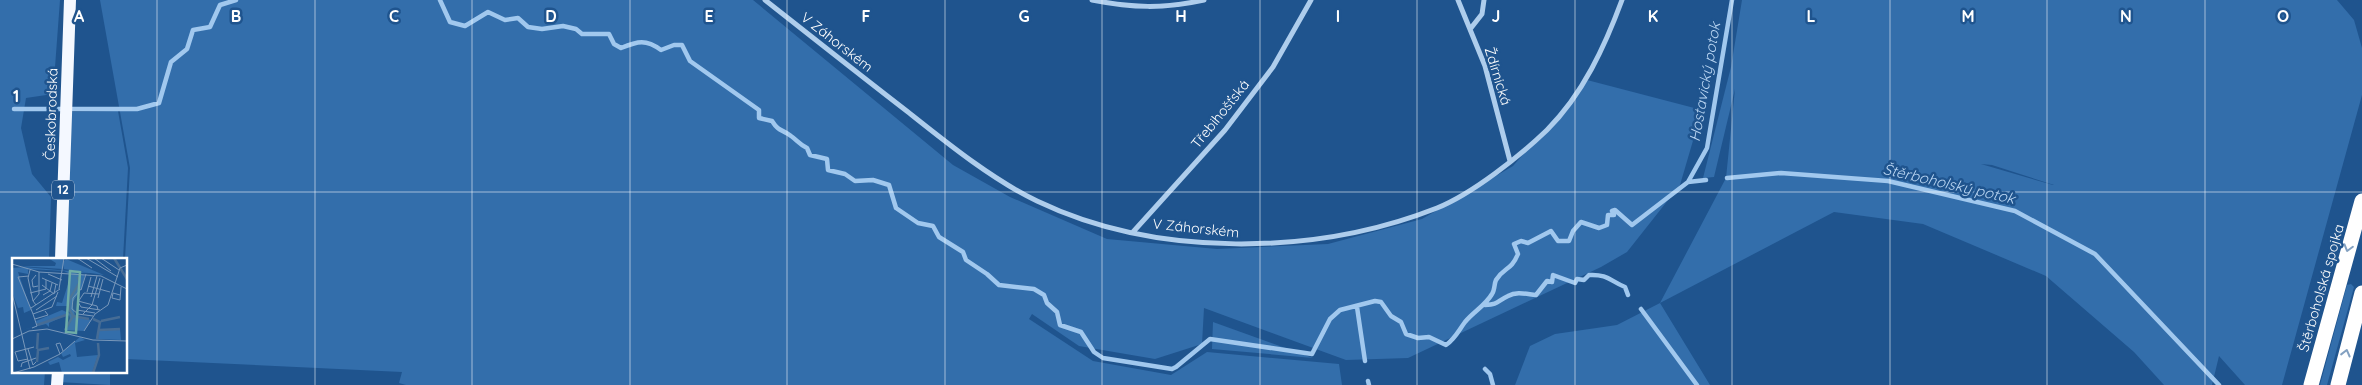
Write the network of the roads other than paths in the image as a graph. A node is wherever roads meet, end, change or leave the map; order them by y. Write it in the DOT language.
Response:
graph roads {
  1 [pos="70,0"];
  2 [pos="765,0"];
  3 [pos="1092,0"];
  4 [pos="1129,0"];
  5 [pos="1204,0"];
  6 [pos="1311,0"];
  7 [pos="1458,0"];
  8 [pos="1484,0"];
  9 [pos="1622,0"];
  10 [pos="1128,7"];
  11 [pos="1471,28"];
  12 [pos="1510,161"];
  13 [pos="2362,201"];
  14 [pos="1133,232"];
  15 [pos="61,258"];
  16 [pos="2362,293"];
  17 [pos="2362,306"];
  18 [pos="2354,321"];
  19 [pos="58,372"];
  20 [pos="57,385"];
  21 [pos="2311,385"];
  22 [pos="2338,385"];
  1 -- 15 [label="main road, Českobrodská / 12"];
  2 -- 14 [label="street, V Záhorském"];
  3 -- 10 [label="street"];
  4 -- 10 [label="street"];
  5 -- 10 [label="street"];
  6 -- 14 [label="street, Třebihošťská"];
  7 -- 11 [label="street, Ždírnická"];
  8 -- 11 [label="street"];
  9 -- 12 [label="street, V Záhorském"];
  11 -- 12 [label="street, Ždírnická"];
  12 -- 14 [label="street, V Záhorském"];
  13 -- 21 [label="highway, Štěrboholská spojka, one-way"];
  16 -- 18 [label="highway"];
  17 -- 18 [label="highway"];
  22 -- 18 [label="highway, one-way"];
  19 -- 20 [label="main road"];
}
